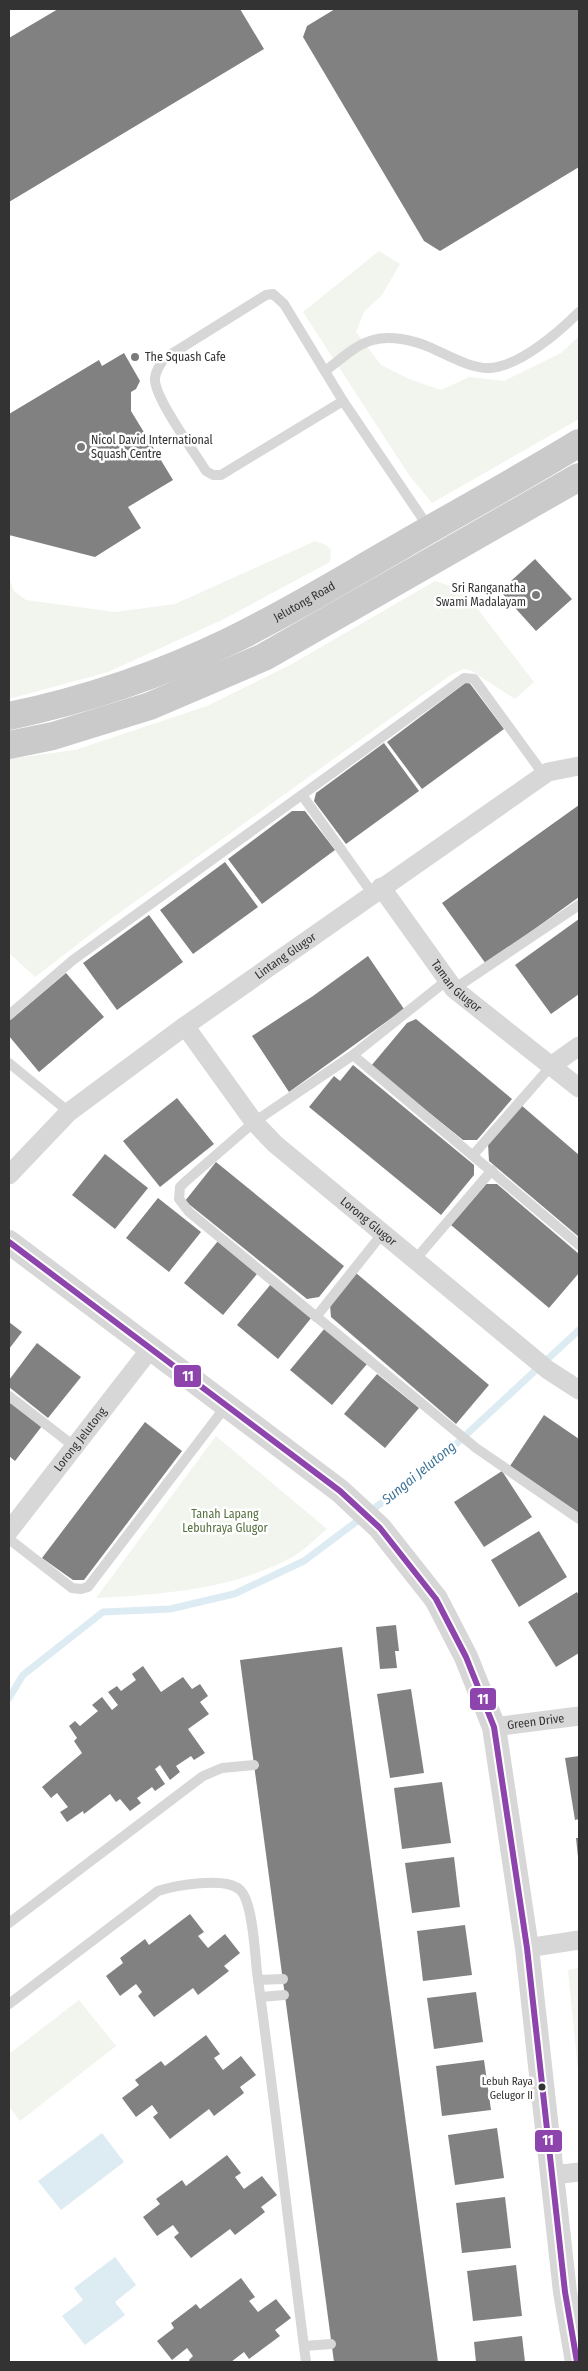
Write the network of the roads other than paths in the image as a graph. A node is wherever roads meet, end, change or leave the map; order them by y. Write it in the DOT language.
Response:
graph roads {
  1 [pos="579,312"];
  2 [pos="325,371"];
  3 [pos="344,401"];
  4 [pos="579,443"];
  5 [pos="579,477"];
  6 [pos="430,529"];
  7 [pos="9,716"];
  8 [pos="9,745"];
  9 [pos="579,766"];
  10 [pos="544,774"];
  11 [pos="302,795"];
  12 [pos="376,890"];
  13 [pos="579,905"];
  14 [pos="450,985"];
  15 [pos="9,1015"];
  16 [pos="184,1026"];
  17 [pos="579,1046"];
  18 [pos="353,1055"];
  19 [pos="9,1063"];
  20 [pos="551,1066"];
  21 [pos="579,1088"];
  22 [pos="69,1112"];
  23 [pos="254,1122"];
  24 [pos="474,1154"];
  25 [pos="492,1170"];
  26 [pos="9,1175"];
  27 [pos="382,1234"];
  28 [pos="9,1242"];
  29 [pos="579,1245"];
  30 [pos="414,1261"];
  31 [pos="316,1317"];
  32 [pos="150,1348"];
  33 [pos="579,1390"];
  34 [pos="9,1396"];
  35 [pos="227,1404"];
  36 [pos="75,1446"];
  37 [pos="579,1519"];
  38 [pos="11,1522"];
  39 [pos="9,1539"];
  40 [pos="579,1716"];
  41 [pos="494,1728"];
  42 [pos="254,1765"];
  43 [pos="9,1923"];
  44 [pos="579,1940"];
  45 [pos="527,1948"];
  46 [pos="283,1979"];
  47 [pos="258,1980"];
  48 [pos="284,1995"];
  49 [pos="261,1997"];
  50 [pos="9,2004"];
  51 [pos="579,2172"];
  52 [pos="553,2176"];
  53 [pos="572,2291"];
  54 [pos="331,2344"];
  55 [pos="304,2346"];
  56 [pos="306,2362"];
  57 [pos="577,2362"];
  1 -- 2 [label="lane"];
  2 -- 3 [label="lane"];
  2 -- 3 [label="lane"];
  3 -- 6 [label="lane"];
  4 -- 6 [label="main road, Jelutong Road"];
  5 -- 8 [label="main road"];
  6 -- 7 [label="main road, Jelutong Road"];
  9 -- 10 [label="street, Lintang Glugor"];
  10 -- 11 [label="lane"];
  10 -- 12 [label="street, Lintang Glugor"];
  11 -- 12 [label="lane"];
  11 -- 15 [label="lane"];
  12 -- 14 [label="street, Taman Glugor"];
  12 -- 16 [label="street, Lintang Glugor"];
  13 -- 14 [label="lane"];
  14 -- 18 [label="lane"];
  14 -- 20 [label="street, Taman Glugor"];
  16 -- 22 [label="street, Lintang Glugor"];
  16 -- 23 [label="street, Lorong Glugor"];
  17 -- 20 [label="street"];
  18 -- 23 [label="lane"];
  18 -- 24 [label="lane"];
  19 -- 22 [label="lane"];
  20 -- 21 [label="street, Taman Glugor"];
  20 -- 24 [label="lane"];
  22 -- 26 [label="street, Lintang Glugor"];
  23 -- 27 [label="street, Lorong Glugor"];
  23 -- 31 [label="lane"];
  24 -- 25 [label="lane"];
  25 -- 29 [label="lane"];
  25 -- 30 [label="lane"];
  27 -- 30 [label="street, Lorong Glugor"];
  27 -- 31 [label="lane"];
  28 -- 32 [label="street"];
  30 -- 33 [label="street, Lorong Glugor"];
  31 -- 37 [label="lane"];
  32 -- 35 [label="street"];
  32 -- 36 [label="street, Lorong Jelutong"];
  34 -- 36 [label="lane"];
  35 -- 39 [label="lane"];
  35 -- 41 [label="street"];
  36 -- 38 [label="street, Lorong Jelutong"];
  40 -- 41 [label="street, Green Drive"];
  41 -- 45 [label="street"];
  42 -- 43 [label="lane"];
  44 -- 45 [label="street"];
  45 -- 52 [label="street"];
  46 -- 47 [label="lane"];
  47 -- 49 [label="lane"];
  47 -- 50 [label="lane"];
  48 -- 49 [label="lane"];
  49 -- 55 [label="lane"];
  51 -- 52 [label="street"];
  52 -- 53 [label="street"];
  53 -- 57 [label="street"];
  54 -- 55 [label="lane"];
  55 -- 56 [label="lane"];
}
